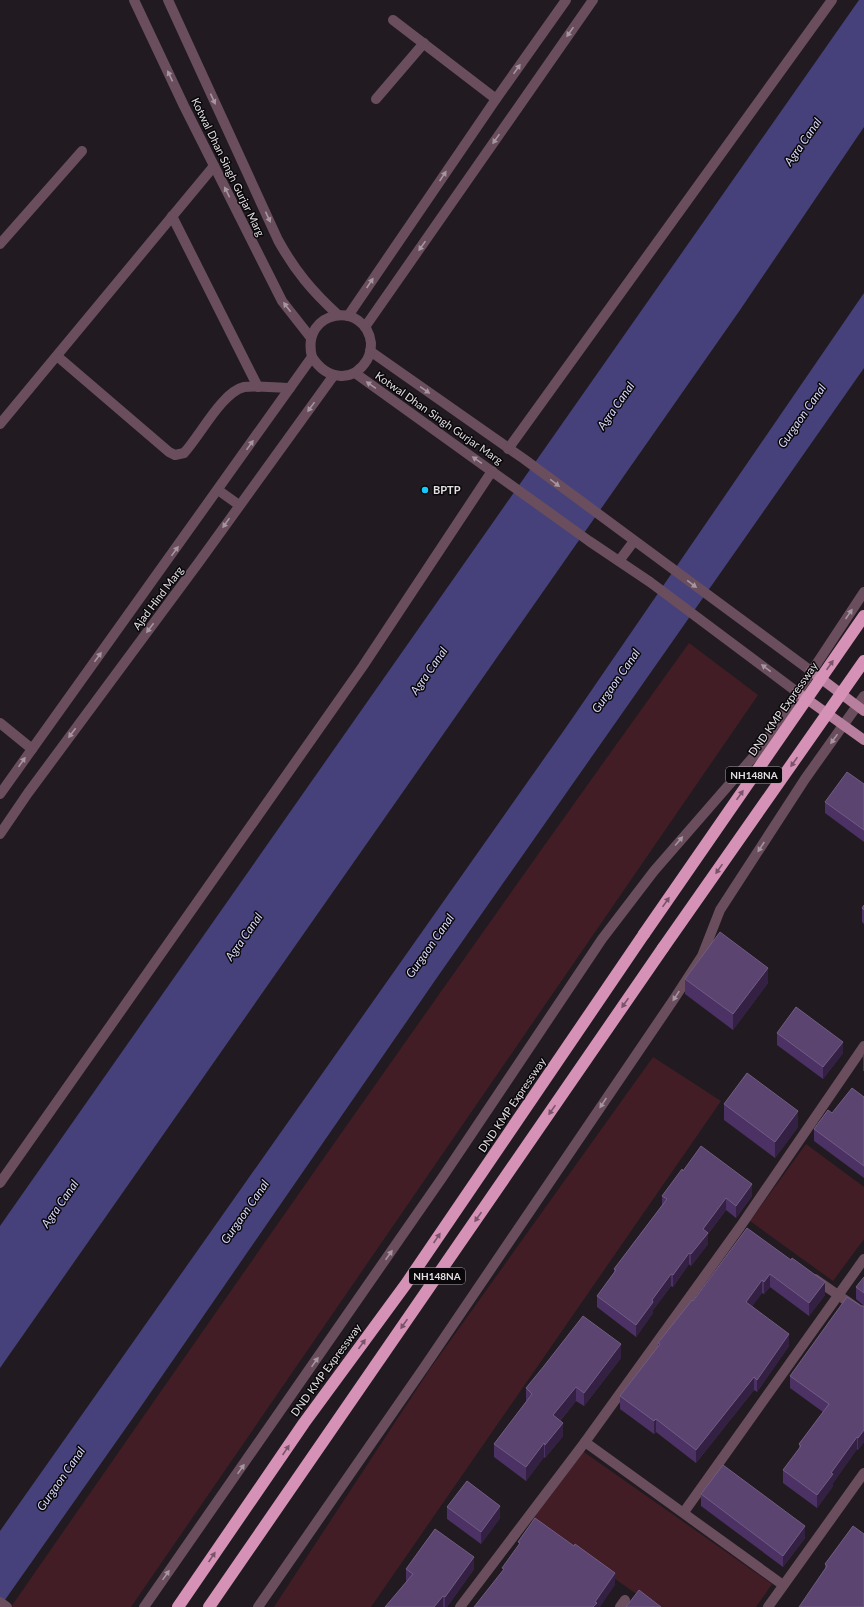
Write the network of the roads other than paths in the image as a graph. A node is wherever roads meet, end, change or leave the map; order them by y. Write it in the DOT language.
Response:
graph roads {
  1 [pos="134,0"];
  2 [pos="168,0"];
  3 [pos="566,0"];
  4 [pos="593,0"];
  5 [pos="832,0"];
  6 [pos="394,20"];
  7 [pos="424,43"];
  8 [pos="376,99"];
  9 [pos="496,99"];
  10 [pos="82,151"];
  11 [pos="214,166"];
  12 [pos="172,216"];
  13 [pos="0,244"];
  14 [pos="343,315"];
  15 [pos="365,327"];
  16 [pos="311,338"];
  17 [pos="370,351"];
  18 [pos="57,356"];
  19 [pos="312,357"];
  20 [pos="355,373"];
  21 [pos="334,375"];
  22 [pos="258,387"];
  23 [pos="290,388"];
  24 [pos="0,424"];
  25 [pos="508,449"];
  26 [pos="492,471"];
  27 [pos="218,490"];
  28 [pos="239,505"];
  29 [pos="634,541"];
  30 [pos="619,561"];
  31 [pos="864,592"];
  32 [pos="864,616"];
  33 [pos="864,661"];
  34 [pos="811,671"];
  35 [pos="797,692"];
  36 [pos="864,696"];
  37 [pos="861,709"];
  38 [pos="0,723"];
  39 [pos="844,725"];
  40 [pos="864,740"];
  41 [pos="32,749"];
  42 [pos="0,794"];
  43 [pos="0,834"];
  44 [pos="864,1046"];
  45 [pos="0,1183"];
  46 [pos="864,1259"];
  47 [pos="806,1272"];
  48 [pos="838,1295"];
  49 [pos="864,1313"];
  50 [pos="585,1442"];
  51 [pos="864,1473"];
  52 [pos="684,1512"];
  53 [pos="784,1585"];
  54 [pos="0,1602"];
  55 [pos="7,1607"];
  56 [pos="144,1607"];
  57 [pos="178,1607"];
  58 [pos="209,1607"];
  59 [pos="258,1607"];
  60 [pos="460,1607"];
  61 [pos="768,1607"];
  11 -- 1 [label="street, Kotwal Dhan Singh Gurjar Marg, one-way"];
  2 -- 14 [label="street, Kotwal Dhan Singh Gurjar Marg, one-way"];
  9 -- 3 [label="street, one-way"];
  4 -- 15 [label="street, one-way"];
  5 -- 25 [label="street"];
  6 -- 7 [label="street"];
  7 -- 8 [label="street"];
  7 -- 9 [label="street"];
  14 -- 9 [label="street, one-way"];
  10 -- 13 [label="street"];
  11 -- 12 [label="street"];
  16 -- 11 [label="street, Kotwal Dhan Singh Gurjar Marg, one-way"];
  12 -- 18 [label="street"];
  12 -- 22 [label="street"];
  14 -- 15 [label="street"];
  14 -- 16 [label="street"];
  15 -- 17 [label="street"];
  16 -- 19 [label="street"];
  17 -- 20 [label="street"];
  17 -- 25 [label="street, Kotwal Dhan Singh Gurjar Marg, one-way"];
  18 -- 22 [label="street"];
  18 -- 24 [label="street"];
  19 -- 21 [label="street"];
  19 -- 23 [label="street"];
  20 -- 21 [label="street"];
  26 -- 20 [label="street, Kotwal Dhan Singh Gurjar Marg, one-way"];
  21 -- 28 [label="street, Ajad Hind Marg, one-way"];
  22 -- 23 [label="street"];
  27 -- 23 [label="street, one-way"];
  25 -- 29 [label="street, Kotwal Dhan Singh Gurjar Marg, one-way"];
  26 -- 30 [label="street, Kotwal Dhan Singh Gurjar Marg"];
  26 -- 45 [label="street"];
  27 -- 28 [label="street"];
  41 -- 27 [label="street, one-way"];
  28 -- 43 [label="street, Ajad Hind Marg, one-way"];
  29 -- 30 [label="street"];
  29 -- 34 [label="street, Kotwal Dhan Singh Gurjar Marg, one-way"];
  35 -- 30 [label="street, Kotwal Dhan Singh Gurjar Marg, one-way"];
  34 -- 31 [label="street, one-way"];
  57 -- 32 [label="highway, DND KMP Expressway / NH148NA, one-way, bridge"];
  33 -- 58 [label="highway, NH148NA, one-way, bridge"];
  34 -- 35 [label="street"];
  34 -- 37 [label="main road"];
  35 -- 39 [label="main road"];
  56 -- 35 [label="street, one-way"];
  36 -- 37 [label="street"];
  37 -- 39 [label="street"];
  38 -- 41 [label="street"];
  39 -- 40 [label="main road"];
  39 -- 59 [label="street, one-way"];
  42 -- 41 [label="street, one-way"];
  44 -- 50 [label="street"];
  46 -- 48 [label="street"];
  47 -- 48 [label="street"];
  48 -- 49 [label="street"];
  48 -- 52 [label="street"];
  50 -- 52 [label="street"];
  50 -- 60 [label="street"];
  51 -- 53 [label="street"];
  52 -- 53 [label="street"];
  53 -- 61 [label="street"];
  54 -- 55 [label="street"];
}
